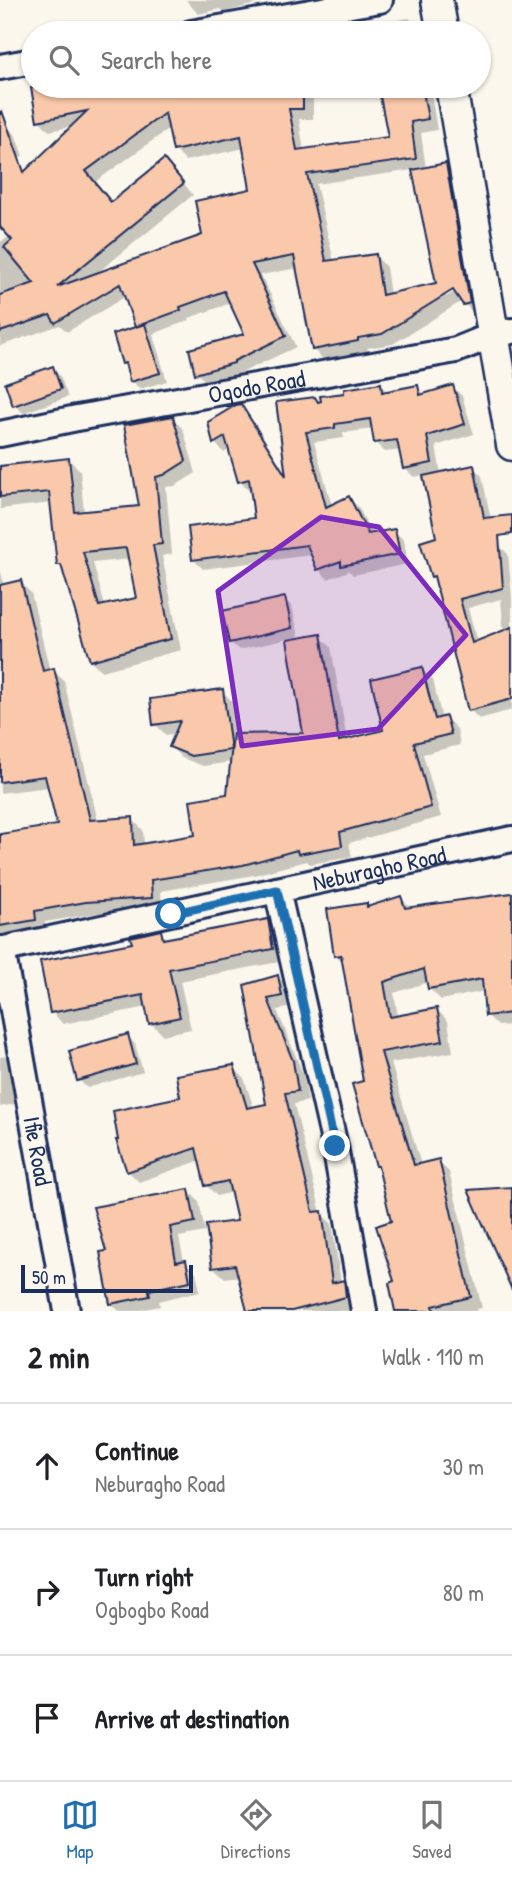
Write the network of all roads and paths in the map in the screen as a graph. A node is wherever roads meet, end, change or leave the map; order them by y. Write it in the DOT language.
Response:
graph roads {
  1 [pos="380,0"];
  2 [pos="437,0"];
  3 [pos="260,21"];
  4 [pos="441,21"];
  5 [pos="21,63"];
  6 [pos="0,67"];
  7 [pos="453,98"];
  8 [pos="502,333"];
  9 [pos="0,434"];
  10 [pos="512,445"];
  11 [pos="512,839"];
  12 [pos="277,890"];
  13 [pos="1,950"];
  14 [pos="67,1311"];
  15 [pos="364,1311"];
  1 -- 3 [label="street"];
  2 -- 4 [label="street"];
  5 -- 6 [label="street"];
  7 -- 8 [label="street"];
  8 -- 9 [label="street, Ogodo Road"];
  8 -- 10 [label="street"];
  11 -- 12 [label="street, Neburagho Road"];
  12 -- 13 [label="street, Neburagho Road"];
  12 -- 15 [label="street"];
  13 -- 14 [label="street, Ifie Road"];
}
